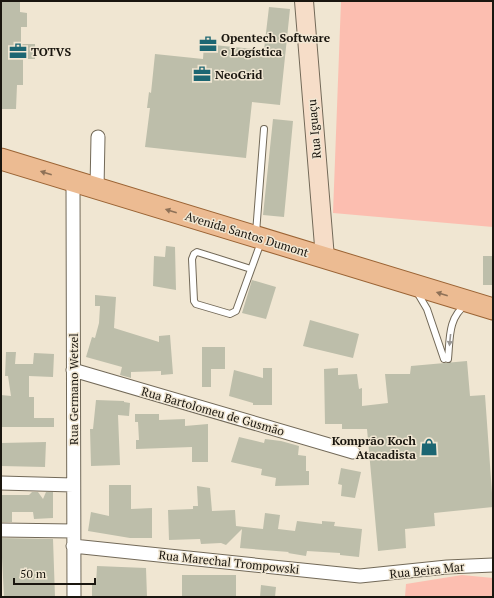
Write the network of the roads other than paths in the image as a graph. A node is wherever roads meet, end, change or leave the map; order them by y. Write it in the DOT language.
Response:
graph roads {
  1 [pos="304,1"];
  2 [pos="264,129"];
  3 [pos="98,137"];
  4 [pos="1,159"];
  5 [pos="73,181"];
  6 [pos="97,188"];
  7 [pos="259,238"];
  8 [pos="325,258"];
  9 [pos="251,269"];
  10 [pos="413,285"];
  11 [pos="470,302"];
  12 [pos="493,309"];
  13 [pos="73,370"];
  14 [pos="353,452"];
  15 [pos="1,482"];
  16 [pos="73,485"];
  17 [pos="1,530"];
  18 [pos="73,530"];
  19 [pos="73,546"];
  20 [pos="493,565"];
  21 [pos="360,576"];
  22 [pos="74,597"];
  1 -- 8 [label="street, Rua Iguaçu"];
  2 -- 7 [label="lane"];
  3 -- 6 [label="street"];
  5 -- 4 [label="main road, Avenida Santos Dumont, one-way"];
  5 -- 6 [label="main road, Avenida Santos Dumont"];
  5 -- 13 [label="street, Rua Germano Wetzel"];
  7 -- 6 [label="main road, Avenida Santos Dumont, one-way"];
  7 -- 8 [label="main road, Avenida Santos Dumont"];
  7 -- 9 [label="lane"];
  8 -- 10 [label="main road, Avenida Santos Dumont"];
  9 -- 9 [label="lane"];
  11 -- 10 [label="main road, Avenida Santos Dumont, one-way"];
  11 -- 10 [label="lane, one-way"];
  11 -- 12 [label="main road, Avenida Santos Dumont"];
  13 -- 14 [label="street, Rua Bartolomeu de Gusmão"];
  13 -- 16 [label="street, Rua Germano Wetzel"];
  15 -- 16 [label="street"];
  16 -- 18 [label="street, Rua Germano Wetzel"];
  17 -- 18 [label="street"];
  18 -- 19 [label="street, Rua Germano Wetzel"];
  19 -- 21 [label="street, Rua Marechal Trompowski"];
  19 -- 22 [label="street, Rua Germano Wetzel"];
  20 -- 21 [label="street, Rua Beira Mar"];
}
